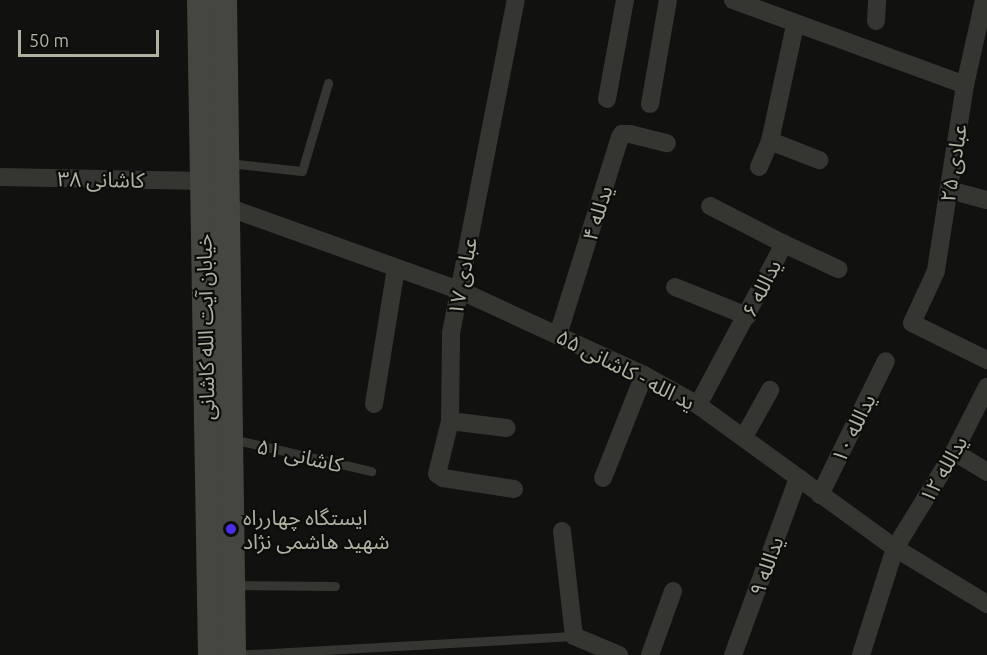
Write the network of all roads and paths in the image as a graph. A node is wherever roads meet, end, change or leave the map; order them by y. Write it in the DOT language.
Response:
graph roads {
  1 [pos="200,0"];
  2 [pos="224,0"];
  3 [pos="516,0"];
  4 [pos="625,0"];
  5 [pos="668,0"];
  6 [pos="733,0"];
  7 [pos="877,0"];
  8 [pos="984,0"];
  9 [pos="876,21"];
  10 [pos="795,25"];
  11 [pos="328,83"];
  12 [pos="965,85"];
  13 [pos="607,99"];
  14 [pos="650,104"];
  15 [pos="770,141"];
  16 [pos="667,143"];
  17 [pos="819,160"];
  18 [pos="226,162"];
  19 [pos="759,167"];
  20 [pos="0,177"];
  21 [pos="203,181"];
  22 [pos="949,190"];
  23 [pos="987,200"];
  24 [pos="710,206"];
  25 [pos="226,207"];
  26 [pos="784,244"];
  27 [pos="396,268"];
  28 [pos="838,269"];
  29 [pos="675,287"];
  30 [pos="459,290"];
  31 [pos="747,316"];
  32 [pos="558,335"];
  33 [pos="987,360"];
  34 [pos="886,361"];
  35 [pos="644,375"];
  36 [pos="987,387"];
  37 [pos="770,390"];
  38 [pos="374,404"];
  39 [pos="698,405"];
  40 [pos="450,421"];
  41 [pos="507,428"];
  42 [pos="744,437"];
  43 [pos="230,439"];
  44 [pos="954,452"];
  45 [pos="371,471"];
  46 [pos="987,472"];
  47 [pos="603,478"];
  48 [pos="798,478"];
  49 [pos="514,489"];
  50 [pos="820,495"];
  51 [pos="562,531"];
  52 [pos="895,548"];
  53 [pos="232,585"];
  54 [pos="335,586"];
  55 [pos="674,591"];
  56 [pos="987,604"];
  57 [pos="574,636"];
  58 [pos="211,655"];
  59 [pos="233,655"];
  60 [pos="619,655"];
  61 [pos="650,655"];
  62 [pos="733,655"];
  63 [pos="861,655"];
  1 -- 21 [label="main road, خیابان آیت الله کاشانی"];
  2 -- 18 [label="main road, خیابان آیت الله کاشانی"];
  3 -- 30 [label="street, عبادی ۱۷"];
  4 -- 13 [label="street"];
  5 -- 14 [label="street"];
  6 -- 10 [label="street"];
  7 -- 9 [label="street"];
  8 -- 12 [label="street, عبادی ۲۵"];
  10 -- 12 [label="street"];
  10 -- 15 [label="street"];
  11 -- 18 [label="lane"];
  12 -- 22 [label="street, عبادی ۲۵"];
  15 -- 17 [label="street"];
  15 -- 19 [label="street"];
  16 -- 32 [label="street, یدلله ۴"];
  18 -- 25 [label="main road, خیابان آیت الله کاشانی"];
  20 -- 21 [label="street, کاشانی ۳۸"];
  21 -- 58 [label="main road, خیابان آیت الله کاشانی"];
  22 -- 23 [label="street"];
  22 -- 33 [label="street, عبادی ۲۵"];
  24 -- 26 [label="street, یدالله ۶"];
  25 -- 27 [label="street, ید الله - کاشانی ۵۵"];
  25 -- 43 [label="main road, خیابان آیت الله کاشانی"];
  26 -- 28 [label="street"];
  26 -- 31 [label="street, یدالله ۶"];
  27 -- 30 [label="street, ید الله - کاشانی ۵۵"];
  27 -- 38 [label="street"];
  29 -- 31 [label="street"];
  30 -- 32 [label="street, ید الله - کاشانی ۵۵"];
  30 -- 40 [label="street, عبادی ۱۷"];
  31 -- 39 [label="street, یدالله ۶"];
  32 -- 35 [label="street, ید الله - کاشانی ۵۵"];
  34 -- 50 [label="street, یدالله ۱۰"];
  35 -- 39 [label="street, ید الله - کاشانی ۵۵"];
  35 -- 47 [label="street"];
  36 -- 44 [label="street, یدالله ۱۲"];
  37 -- 42 [label="street"];
  39 -- 42 [label="street, ید الله - کاشانی ۵۵"];
  40 -- 41 [label="street"];
  40 -- 49 [label="street, عبادی ۱۷"];
  42 -- 48 [label="street, ید الله - کاشانی ۵۵"];
  43 -- 45 [label="lane, کاشانی ۵۱"];
  43 -- 53 [label="main road, خیابان آیت الله کاشانی"];
  44 -- 46 [label="street"];
  44 -- 52 [label="street, یدالله ۱۲"];
  48 -- 50 [label="street, ید الله - کاشانی ۵۵"];
  48 -- 62 [label="street, یدالله ۹"];
  50 -- 52 [label="street, ید الله - کاشانی ۵۵"];
  51 -- 57 [label="street"];
  52 -- 56 [label="street, ید الله - کاشانی ۵۵"];
  52 -- 63 [label="street, یدالله ۱۲"];
  53 -- 54 [label="lane"];
  53 -- 59 [label="main road, خیابان آیت الله کاشانی"];
  55 -- 61 [label="street"];
  57 -- 59 [label="lane"];
  57 -- 60 [label="street"];
}
